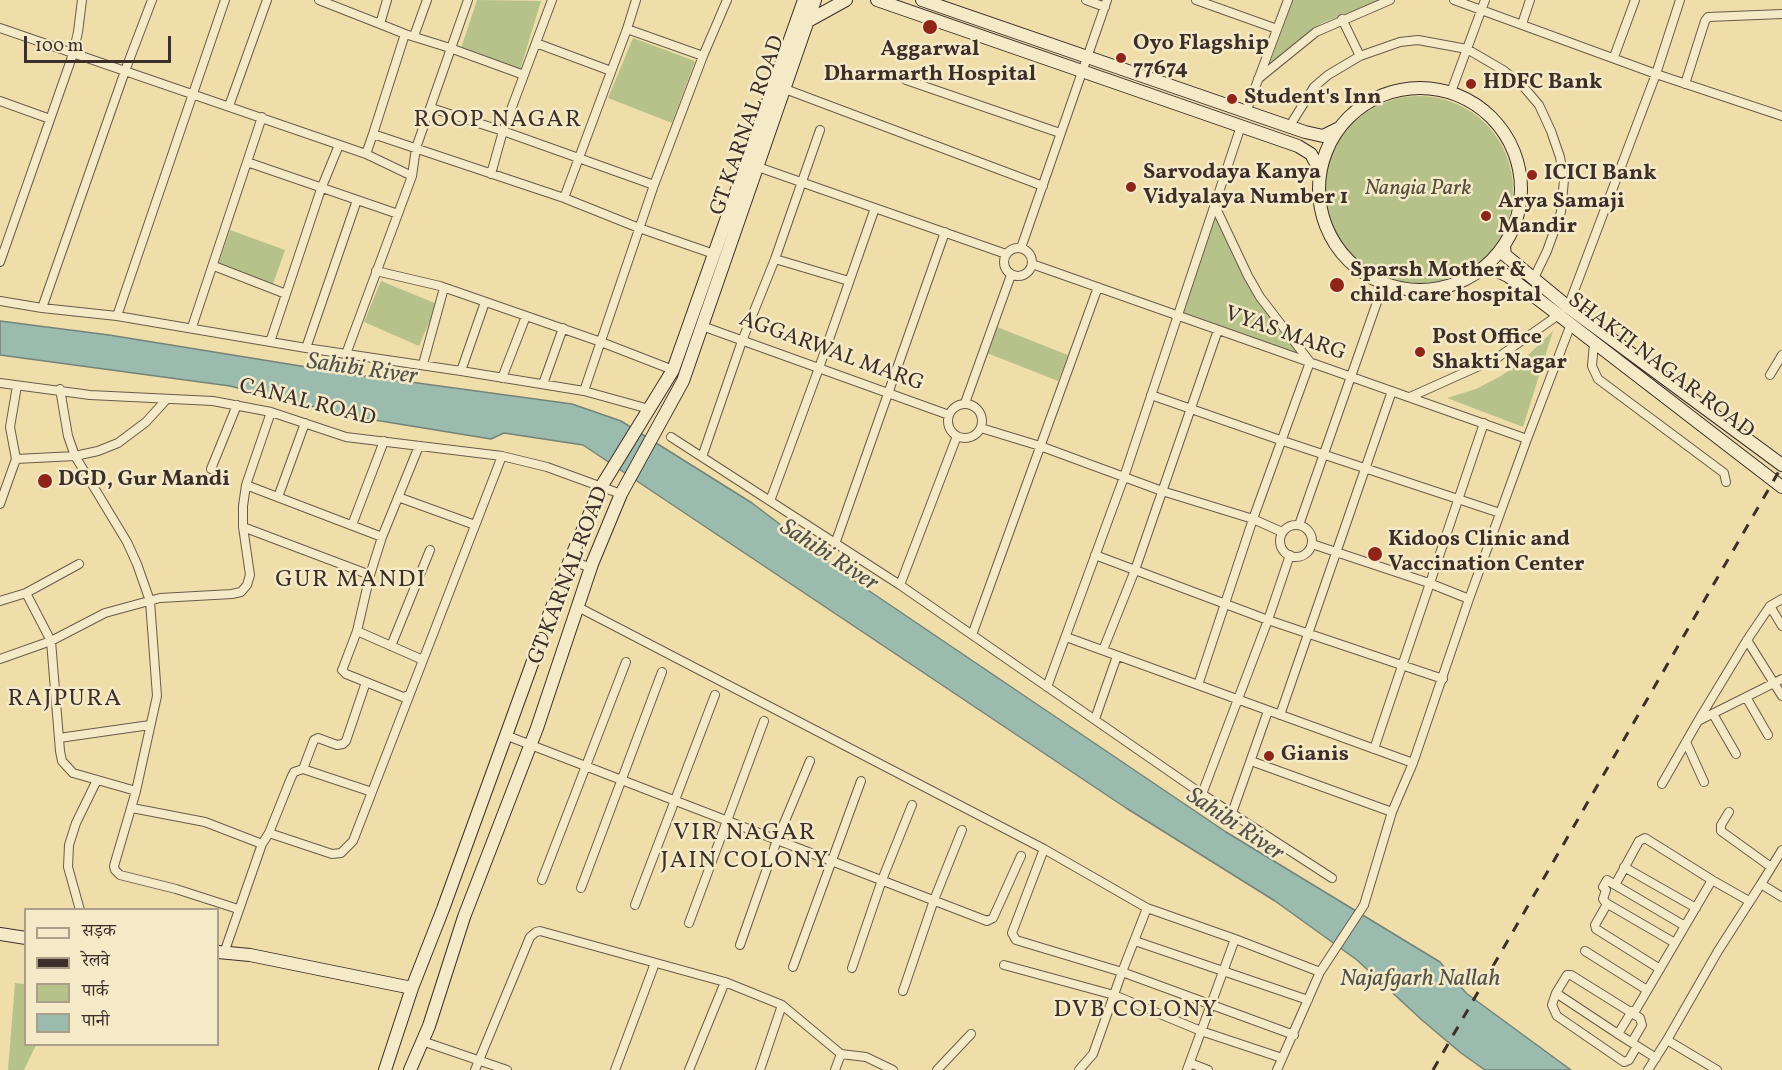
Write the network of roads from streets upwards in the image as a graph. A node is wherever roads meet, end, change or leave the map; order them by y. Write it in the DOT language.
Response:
graph roads {
  1 [pos="82,0"];
  2 [pos="152,0"];
  3 [pos="225,0"];
  4 [pos="267,0"];
  5 [pos="320,0"];
  6 [pos="387,0"];
  7 [pos="427,0"];
  8 [pos="468,0"];
  9 [pos="552,0"];
  10 [pos="636,0"];
  11 [pos="725,0"];
  12 [pos="792,0"];
  13 [pos="804,0"];
  14 [pos="815,0"];
  15 [pos="846,0"];
  16 [pos="877,0"];
  17 [pos="922,0"];
  18 [pos="1086,0"];
  19 [pos="1196,0"];
  20 [pos="1288,0"];
  21 [pos="1390,0"];
  22 [pos="1454,0"];
  23 [pos="1530,0"];
  24 [pos="1635,0"];
  25 [pos="1680,0"];
  26 [pos="1106,4"];
  27 [pos="1483,4"];
  28 [pos="1782,14"];
  29 [pos="803,18"];
  30 [pos="1342,19"];
  31 [pos="380,24"];
  32 [pos="1522,24"];
  33 [pos="0,28"];
  34 [pos="627,29"];
  35 [pos="1277,29"];
  36 [pos="410,35"];
  37 [pos="536,43"];
  38 [pos="450,48"];
  39 [pos="1467,49"];
  40 [pos="73,54"];
  41 [pos="703,56"];
  42 [pos="1360,56"];
  43 [pos="1088,57"];
  44 [pos="1614,57"];
  45 [pos="1083,70"];
  46 [pos="125,71"];
  47 [pos="611,71"];
  48 [pos="1656,74"];
  49 [pos="524,75"];
  50 [pos="1258,79"];
  51 [pos="906,80"];
  52 [pos="1685,84"];
  53 [pos="784,89"];
  54 [pos="1451,92"];
  55 [pos="192,93"];
  56 [pos="0,101"];
  57 [pos="230,106"];
  58 [pos="430,108"];
  59 [pos="1246,111"];
  60 [pos="262,117"];
  61 [pos="1782,117"];
  62 [pos="50,119"];
  63 [pos="1241,126"];
  64 [pos="1288,127"];
  65 [pos="1339,128"];
  66 [pos="820,130"];
  67 [pos="503,131"];
  68 [pos="1060,133"];
  69 [pos="373,134"];
  70 [pos="339,145"];
  71 [pos="416,148"];
  72 [pos="366,154"];
  73 [pos="578,158"];
  74 [pos="247,162"];
  75 [pos="758,166"];
  76 [pos="1320,171"];
  77 [pos="491,174"];
  78 [pos="412,176"];
  79 [pos="802,182"];
  80 [pos="654,185"];
  81 [pos="1043,186"];
  82 [pos="321,189"];
  83 [pos="564,198"];
  84 [pos="357,200"];
  85 [pos="1214,204"];
  86 [pos="875,208"];
  87 [pos="398,214"];
  88 [pos="639,228"];
  89 [pos="945,232"];
  90 [pos="1504,246"];
  91 [pos="1021,248"];
  92 [pos="714,254"];
  93 [pos="1006,254"];
  94 [pos="1,257"];
  95 [pos="775,259"];
  96 [pos="1032,264"];
  97 [pos="214,266"];
  98 [pos="376,272"];
  99 [pos="1480,272"];
  100 [pos="1011,274"];
  101 [pos="1533,280"];
  102 [pos="849,281"];
  103 [pos="1383,285"];
  104 [pos="1098,287"];
  105 [pos="444,288"];
  106 [pos="286,294"];
  107 [pos="0,301"];
  108 [pos="485,302"];
  109 [pos="1568,307"];
  110 [pos="42,308"];
  111 [pos="117,316"];
  112 [pos="526,316"];
  113 [pos="1178,316"];
  114 [pos="1557,316"];
  115 [pos="1570,324"];
  116 [pos="702,326"];
  117 [pos="192,327"];
  118 [pos="563,328"];
  119 [pos="1218,330"];
  120 [pos="742,341"];
  121 [pos="270,342"];
  122 [pos="601,342"];
  123 [pos="1594,343"];
  124 [pos="306,348"];
  125 [pos="346,354"];
  126 [pos="1782,355"];
  127 [pos="1310,362"];
  128 [pos="423,364"];
  129 [pos="819,368"];
  130 [pos="673,370"];
  131 [pos="461,371"];
  132 [pos="1770,375"];
  133 [pos="1350,376"];
  134 [pos="502,378"];
  135 [pos="0,382"];
  136 [pos="543,384"];
  137 [pos="17,386"];
  138 [pos="60,389"];
  139 [pos="584,391"];
  140 [pos="1392,391"];
  141 [pos="889,392"];
  142 [pos="1151,395"];
  143 [pos="1410,398"];
  144 [pos="166,400"];
  145 [pos="965,403"];
  146 [pos="237,405"];
  147 [pos="1191,410"];
  148 [pos="271,412"];
  149 [pos="646,414"];
  150 [pos="949,415"];
  151 [pos="305,423"];
  152 [pos="1484,423"];
  153 [pos="981,428"];
  154 [pos="957,436"];
  155 [pos="670,437"];
  156 [pos="1527,438"];
  157 [pos="384,441"];
  158 [pos="1283,441"];
  159 [pos="419,446"];
  160 [pos="1040,446"];
  161 [pos="1323,453"];
  162 [pos="75,456"];
  163 [pos="502,456"];
  164 [pos="702,457"];
  165 [pos="16,459"];
  166 [pos="1782,465"];
  167 [pos="1365,468"];
  168 [pos="211,469"];
  169 [pos="1124,477"];
  170 [pos="1726,482"];
  171 [pos="246,485"];
  172 [pos="601,487"];
  173 [pos="1782,487"];
  174 [pos="1162,491"];
  175 [pos="621,494"];
  176 [pos="278,497"];
  177 [pos="398,497"];
  178 [pos="1459,499"];
  179 [pos="770,501"];
  180 [pos="0,504"];
  181 [pos="1500,513"];
  182 [pos="1253,519"];
  183 [pos="352,525"];
  184 [pos="475,525"];
  185 [pos="1299,525"];
  186 [pos="243,527"];
  187 [pos="1282,532"];
  188 [pos="382,537"];
  189 [pos="835,544"];
  190 [pos="1312,544"];
  191 [pos="430,550"];
  192 [pos="1337,551"];
  193 [pos="1095,555"];
  194 [pos="1290,555"];
  195 [pos="570,560"];
  196 [pos="79,564"];
  197 [pos="591,568"];
  198 [pos="1135,570"];
  199 [pos="370,575"];
  200 [pos="1429,582"];
  201 [pos="900,585"];
  202 [pos="26,593"];
  203 [pos="1468,599"];
  204 [pos="1782,599"];
  205 [pos="0,601"];
  206 [pos="150,601"];
  207 [pos="1226,603"];
  208 [pos="1770,606"];
  209 [pos="578,607"];
  210 [pos="1268,620"];
  211 [pos="546,623"];
  212 [pos="1782,626"];
  213 [pos="357,630"];
  214 [pos="1309,633"];
  215 [pos="972,634"];
  216 [pos="1066,637"];
  217 [pos="541,639"];
  218 [pos="1747,640"];
  219 [pos="51,641"];
  220 [pos="391,646"];
  221 [pos="1102,650"];
  222 [pos="1117,656"];
  223 [pos="0,659"];
  224 [pos="423,660"];
  225 [pos="626,662"];
  226 [pos="1402,665"];
  227 [pos="662,672"];
  228 [pos="1443,679"];
  229 [pos="1778,681"];
  230 [pos="366,682"];
  231 [pos="1198,685"];
  232 [pos="1047,687"];
  233 [pos="409,695"];
  234 [pos="715,696"];
  235 [pos="1782,696"];
  236 [pos="1746,698"];
  237 [pos="1237,699"];
  238 [pos="1268,711"];
  239 [pos="1713,714"];
  240 [pos="1280,715"];
  241 [pos="1095,719"];
  242 [pos="764,721"];
  243 [pos="1698,721"];
  244 [pos="150,725"];
  245 [pos="505,735"];
  246 [pos="1768,735"];
  247 [pos="59,738"];
  248 [pos="1686,742"];
  249 [pos="530,745"];
  250 [pos="1374,749"];
  251 [pos="1736,754"];
  252 [pos="810,761"];
  253 [pos="1251,761"];
  254 [pos="1413,763"];
  255 [pos="586,766"];
  256 [pos="303,769"];
  257 [pos="97,780"];
  258 [pos="622,780"];
  259 [pos="861,781"];
  260 [pos="1704,782"];
  261 [pos="1662,784"];
  262 [pos="136,791"];
  263 [pos="372,792"];
  264 [pos="1202,794"];
  265 [pos="674,800"];
  266 [pos="912,805"];
  267 [pos="132,808"];
  268 [pos="1392,812"];
  269 [pos="1728,812"];
  270 [pos="1232,813"];
  271 [pos="728,821"];
  272 [pos="963,830"];
  273 [pos="269,833"];
  274 [pos="777,840"];
  275 [pos="262,844"];
  276 [pos="1044,849"];
  277 [pos="1782,850"];
  278 [pos="1022,856"];
  279 [pos="831,861"];
  280 [pos="1624,867"];
  281 [pos="1771,867"];
  282 [pos="1332,878"];
  283 [pos="542,880"];
  284 [pos="882,880"];
  285 [pos="1712,880"];
  286 [pos="1761,884"];
  287 [pos="1616,885"];
  288 [pos="581,888"];
  289 [pos="1780,892"];
  290 [pos="934,900"];
  291 [pos="1749,901"];
  292 [pos="1607,904"];
  293 [pos="635,905"];
  294 [pos="80,908"];
  295 [pos="1147,908"];
  296 [pos="1696,908"];
  297 [pos="238,909"];
  298 [pos="689,923"];
  299 [pos="1685,926"];
  300 [pos="0,934"];
  301 [pos="24,938"];
  302 [pos="1235,939"];
  303 [pos="1136,941"];
  304 [pos="1675,943"];
  305 [pos="740,945"];
  306 [pos="1585,951"];
  307 [pos="221,953"];
  308 [pos="655,963"];
  309 [pos="1004,965"];
  310 [pos="794,967"];
  311 [pos="852,968"];
  312 [pos="1660,969"];
  313 [pos="1223,971"];
  314 [pos="1122,972"];
  315 [pos="1320,972"];
  316 [pos="725,982"];
  317 [pos="412,988"];
  318 [pos="1647,990"];
  319 [pos="903,991"];
  320 [pos="1556,993"];
  321 [pos="1114,995"];
  322 [pos="1308,1000"];
  323 [pos="783,1005"];
  324 [pos="1211,1005"];
  325 [pos="1633,1012"];
  326 [pos="1201,1030"];
  327 [pos="971,1034"];
  328 [pos="1618,1034"];
  329 [pos="1294,1035"];
  330 [pos="1667,1040"];
  331 [pos="422,1041"];
  332 [pos="1634,1044"];
  333 [pos="841,1054"];
  334 [pos="1282,1058"];
  335 [pos="1656,1058"];
  336 [pos="479,1061"];
  337 [pos="1188,1066"];
  338 [pos="385,1070"];
  339 [pos="410,1070"];
  340 [pos="475,1070"];
  341 [pos="507,1070"];
  342 [pos="615,1070"];
  343 [pos="689,1070"];
  344 [pos="760,1070"];
  345 [pos="836,1070"];
  346 [pos="893,1070"];
  347 [pos="937,1070"];
  348 [pos="1079,1070"];
  349 [pos="1208,1070"];
  350 [pos="1277,1070"];
  351 [pos="1648,1070"];
  352 [pos="1717,1070"];
  1 -- 40 [label="street"];
  2 -- 46 [label="street"];
  3 -- 55 [label="street"];
  4 -- 57 [label="street"];
  5 -- 31 [label="street"];
  6 -- 31 [label="street"];
  7 -- 36 [label="street"];
  8 -- 38 [label="street"];
  9 -- 37 [label="street"];
  10 -- 34 [label="street"];
  11 -- 41 [label="street"];
  12 -- 29 [label="street"];
  13 -- 29 [label="street, GT KARNAL ROAD"];
  14 -- 29 [label="street, GT KARNAL ROAD"];
  15 -- 29 [label="street"];
  16 -- 45 [label="street"];
  17 -- 43 [label="street"];
  18 -- 26 [label="street"];
  19 -- 35 [label="street"];
  20 -- 35 [label="street"];
  21 -- 30 [label="street"];
  22 -- 27 [label="street"];
  23 -- 32 [label="street"];
  24 -- 44 [label="street"];
  25 -- 48 [label="street"];
  26 -- 43 [label="street"];
  27 -- 32 [label="street"];
  27 -- 39 [label="street"];
  28 -- 52 [label="street"];
  29 -- 53 [label="street, GT KARNAL ROAD"];
  29 -- 92 [label="street, GT KARNAL ROAD"];
  30 -- 42 [label="street"];
  30 -- 50 [label="street"];
  31 -- 36 [label="street"];
  32 -- 44 [label="street"];
  33 -- 40 [label="street"];
  34 -- 41 [label="street"];
  34 -- 47 [label="street"];
  35 -- 50 [label="street"];
  36 -- 38 [label="street"];
  36 -- 69 [label="street"];
  37 -- 47 [label="street"];
  37 -- 49 [label="street"];
  38 -- 49 [label="street"];
  38 -- 58 [label="street"];
  39 -- 42 [label="street"];
  39 -- 54 [label="street"];
  39 -- 101 [label="street"];
  40 -- 46 [label="street"];
  40 -- 62 [label="street"];
  41 -- 80 [label="street"];
  42 -- 64 [label="street"];
  43 -- 45 [label="street"];
  43 -- 59 [label="street"];
  44 -- 48 [label="street"];
  45 -- 63 [label="street"];
  45 -- 68 [label="street"];
  46 -- 55 [label="street"];
  46 -- 110 [label="street"];
  47 -- 73 [label="street"];
  48 -- 52 [label="street"];
  48 -- 109 [label="street"];
  49 -- 67 [label="street"];
  50 -- 59 [label="street"];
  51 -- 68 [label="street"];
  52 -- 61 [label="street"];
  53 -- 75 [label="street, GT KARNAL ROAD"];
  53 -- 81 [label="street"];
  54 -- 65 [label="street"];
  54 -- 90 [label="street"];
  55 -- 57 [label="street"];
  55 -- 111 [label="street"];
  56 -- 62 [label="street"];
  57 -- 60 [label="street"];
  58 -- 67 [label="street"];
  58 -- 71 [label="street"];
  59 -- 64 [label="street"];
  60 -- 70 [label="street"];
  60 -- 74 [label="street"];
  62 -- 94 [label="street"];
  63 -- 76 [label="street"];
  63 -- 85 [label="street"];
  64 -- 65 [label="street"];
  65 -- 76 [label="street"];
  66 -- 79 [label="street"];
  67 -- 73 [label="street"];
  67 -- 77 [label="street"];
  68 -- 81 [label="street"];
  69 -- 71 [label="street"];
  69 -- 72 [label="street"];
  70 -- 72 [label="street"];
  70 -- 82 [label="street"];
  71 -- 77 [label="street"];
  71 -- 78 [label="street"];
  72 -- 78 [label="street"];
  73 -- 80 [label="street"];
  73 -- 83 [label="street"];
  74 -- 82 [label="street"];
  74 -- 97 [label="street"];
  75 -- 79 [label="street"];
  75 -- 116 [label="street, GT KARNAL ROAD"];
  76 -- 103 [label="street"];
  77 -- 83 [label="street"];
  78 -- 87 [label="street"];
  79 -- 86 [label="street"];
  79 -- 95 [label="street"];
  80 -- 88 [label="street"];
  81 -- 91 [label="street"];
  82 -- 84 [label="street"];
  82 -- 106 [label="street"];
  83 -- 88 [label="street"];
  84 -- 87 [label="street"];
  84 -- 124 [label="street"];
  85 -- 113 [label="street"];
  85 -- 127 [label="street"];
  86 -- 89 [label="street"];
  86 -- 102 [label="street"];
  87 -- 98 [label="street"];
  88 -- 92 [label="street"];
  88 -- 122 [label="street"];
  89 -- 93 [label="street"];
  89 -- 141 [label="street"];
  90 -- 99 [label="street"];
  90 -- 101 [label="street, SHAKTI NAGAR ROAD"];
  91 -- 93 [label="street"];
  91 -- 96 [label="street"];
  92 -- 130 [label="street, GT KARNAL ROAD"];
  93 -- 100 [label="street"];
  95 -- 102 [label="street"];
  95 -- 120 [label="street"];
  96 -- 100 [label="street"];
  96 -- 104 [label="street, VYAS MARG"];
  97 -- 106 [label="street"];
  97 -- 117 [label="street"];
  98 -- 105 [label="street"];
  98 -- 125 [label="street"];
  99 -- 103 [label="street"];
  99 -- 114 [label="street, SHAKTI NAGAR ROAD"];
  100 -- 145 [label="street"];
  101 -- 109 [label="street, SHAKTI NAGAR ROAD"];
  102 -- 129 [label="street"];
  103 -- 133 [label="street"];
  104 -- 113 [label="street, VYAS MARG"];
  104 -- 160 [label="street"];
  105 -- 108 [label="street"];
  105 -- 128 [label="street"];
  106 -- 121 [label="street"];
  107 -- 110 [label="street"];
  108 -- 112 [label="street"];
  108 -- 131 [label="street"];
  109 -- 166 [label="street, SHAKTI NAGAR ROAD"];
  110 -- 111 [label="street"];
  111 -- 117 [label="street"];
  112 -- 118 [label="street"];
  112 -- 134 [label="street"];
  113 -- 119 [label="street, VYAS MARG"];
  113 -- 142 [label="street"];
  114 -- 115 [label="street, SHAKTI NAGAR ROAD"];
  114 -- 143 [label="street"];
  115 -- 123 [label="street, SHAKTI NAGAR ROAD"];
  115 -- 156 [label="street"];
  116 -- 120 [label="street, AGGARWAL MARG"];
  116 -- 175 [label="street, GT KARNAL ROAD"];
  117 -- 121 [label="street"];
  118 -- 122 [label="street"];
  118 -- 136 [label="street"];
  119 -- 127 [label="street, VYAS MARG"];
  119 -- 147 [label="street"];
  120 -- 129 [label="street, AGGARWAL MARG"];
  120 -- 164 [label="street"];
  121 -- 124 [label="street"];
  122 -- 130 [label="street"];
  122 -- 139 [label="street"];
  123 -- 170 [label="street"];
  123 -- 173 [label="street, SHAKTI NAGAR ROAD"];
  124 -- 125 [label="street"];
  125 -- 128 [label="street"];
  126 -- 132 [label="street"];
  127 -- 133 [label="street, VYAS MARG"];
  127 -- 158 [label="street"];
  128 -- 131 [label="street"];
  129 -- 141 [label="street, AGGARWAL MARG"];
  129 -- 179 [label="street"];
  130 -- 149 [label="street, GT KARNAL ROAD"];
  131 -- 134 [label="street"];
  133 -- 140 [label="street, VYAS MARG"];
  133 -- 161 [label="street"];
  134 -- 136 [label="street"];
  135 -- 137 [label="street, CANAL ROAD"];
  136 -- 139 [label="street"];
  137 -- 138 [label="street, CANAL ROAD"];
  137 -- 165 [label="street"];
  138 -- 144 [label="street, CANAL ROAD"];
  138 -- 162 [label="street"];
  139 -- 149 [label="street"];
  140 -- 143 [label="street, VYAS MARG"];
  140 -- 167 [label="street"];
  141 -- 150 [label="street, AGGARWAL MARG"];
  141 -- 189 [label="street"];
  142 -- 147 [label="street"];
  142 -- 169 [label="street"];
  143 -- 152 [label="street, VYAS MARG"];
  144 -- 146 [label="street, CANAL ROAD"];
  144 -- 162 [label="street"];
  145 -- 150 [label="street"];
  145 -- 153 [label="street"];
  146 -- 148 [label="street, CANAL ROAD"];
  146 -- 168 [label="street"];
  147 -- 158 [label="street"];
  147 -- 174 [label="street"];
  148 -- 151 [label="street, CANAL ROAD"];
  148 -- 171 [label="street"];
  149 -- 172 [label="street, GT KARNAL ROAD"];
  150 -- 154 [label="street"];
  151 -- 157 [label="street, CANAL ROAD"];
  151 -- 176 [label="street"];
  152 -- 156 [label="street, VYAS MARG"];
  152 -- 178 [label="street"];
  153 -- 154 [label="street"];
  153 -- 160 [label="street"];
  154 -- 201 [label="street"];
  155 -- 164 [label="street"];
  156 -- 181 [label="street"];
  157 -- 159 [label="street, CANAL ROAD"];
  157 -- 183 [label="street"];
  158 -- 161 [label="street"];
  158 -- 182 [label="street"];
  159 -- 163 [label="street, CANAL ROAD"];
  159 -- 177 [label="street"];
  160 -- 169 [label="street"];
  160 -- 215 [label="street"];
  161 -- 167 [label="street"];
  161 -- 185 [label="street"];
  162 -- 165 [label="street"];
  162 -- 206 [label="street"];
  163 -- 172 [label="street, CANAL ROAD"];
  163 -- 184 [label="street"];
  164 -- 179 [label="street"];
  165 -- 180 [label="street"];
  167 -- 178 [label="street"];
  167 -- 192 [label="street"];
  169 -- 174 [label="street"];
  169 -- 193 [label="street"];
  171 -- 176 [label="street"];
  171 -- 186 [label="street"];
  172 -- 175 [label="street, CANAL ROAD"];
  172 -- 195 [label="street, GT KARNAL ROAD"];
  174 -- 182 [label="street"];
  174 -- 198 [label="street"];
  175 -- 197 [label="street, GT KARNAL ROAD"];
  176 -- 183 [label="street"];
  177 -- 184 [label="street"];
  177 -- 188 [label="street"];
  178 -- 181 [label="street"];
  178 -- 200 [label="street"];
  179 -- 189 [label="street"];
  181 -- 203 [label="street"];
  182 -- 187 [label="street"];
  182 -- 207 [label="street"];
  183 -- 188 [label="street"];
  184 -- 224 [label="street"];
  185 -- 187 [label="street"];
  185 -- 190 [label="street"];
  186 -- 199 [label="street"];
  186 -- 206 [label="street"];
  187 -- 194 [label="street"];
  188 -- 199 [label="street"];
  189 -- 201 [label="street"];
  190 -- 192 [label="street"];
  190 -- 194 [label="street"];
  191 -- 220 [label="street"];
  192 -- 200 [label="street"];
  192 -- 214 [label="street"];
  193 -- 198 [label="street"];
  193 -- 216 [label="street"];
  194 -- 210 [label="street"];
  195 -- 197 [label="street"];
  195 -- 211 [label="street, GT KARNAL ROAD"];
  196 -- 202 [label="street"];
  197 -- 209 [label="street, GT KARNAL ROAD"];
  198 -- 207 [label="street"];
  198 -- 221 [label="street"];
  199 -- 213 [label="street"];
  200 -- 203 [label="street"];
  200 -- 226 [label="street"];
  201 -- 215 [label="street"];
  202 -- 205 [label="street"];
  202 -- 219 [label="street"];
  203 -- 228 [label="street"];
  204 -- 208 [label="street"];
  206 -- 219 [label="street"];
  206 -- 244 [label="street"];
  207 -- 210 [label="street"];
  207 -- 231 [label="street"];
  208 -- 212 [label="street"];
  208 -- 218 [label="street"];
  209 -- 249 [label="street, GT KARNAL ROAD"];
  209 -- 276 [label="street"];
  210 -- 214 [label="street"];
  210 -- 237 [label="street"];
  213 -- 220 [label="street"];
  213 -- 230 [label="street"];
  214 -- 226 [label="street"];
  214 -- 240 [label="street"];
  215 -- 232 [label="street"];
  216 -- 221 [label="street"];
  216 -- 232 [label="street"];
  217 -- 245 [label="street, GT KARNAL ROAD"];
  218 -- 229 [label="street"];
  218 -- 243 [label="street"];
  219 -- 223 [label="street"];
  219 -- 247 [label="street"];
  220 -- 224 [label="street"];
  221 -- 222 [label="street"];
  222 -- 231 [label="street"];
  222 -- 241 [label="street"];
  224 -- 233 [label="street"];
  225 -- 255 [label="street"];
  226 -- 228 [label="street"];
  226 -- 250 [label="street"];
  227 -- 258 [label="street"];
  228 -- 254 [label="street"];
  229 -- 235 [label="street"];
  229 -- 236 [label="street"];
  230 -- 233 [label="street"];
  230 -- 256 [label="street"];
  231 -- 237 [label="street"];
  232 -- 241 [label="street"];
  233 -- 263 [label="street"];
  234 -- 265 [label="street"];
  236 -- 239 [label="street"];
  236 -- 246 [label="street"];
  237 -- 238 [label="street"];
  237 -- 264 [label="street"];
  238 -- 240 [label="street"];
  238 -- 253 [label="street"];
  239 -- 243 [label="street"];
  239 -- 251 [label="street"];
  240 -- 250 [label="street"];
  241 -- 264 [label="street"];
  242 -- 271 [label="street"];
  243 -- 248 [label="street"];
  244 -- 247 [label="street"];
  244 -- 262 [label="street"];
  245 -- 249 [label="street"];
  245 -- 317 [label="street, GT KARNAL ROAD"];
  247 -- 257 [label="street"];
  248 -- 260 [label="street"];
  248 -- 261 [label="street"];
  249 -- 255 [label="street"];
  249 -- 331 [label="street, GT KARNAL ROAD"];
  250 -- 254 [label="street"];
  252 -- 274 [label="street"];
  253 -- 268 [label="street"];
  253 -- 270 [label="street"];
  254 -- 268 [label="street"];
  255 -- 258 [label="street"];
  255 -- 283 [label="street"];
  256 -- 263 [label="street"];
  256 -- 273 [label="street"];
  257 -- 262 [label="street"];
  257 -- 294 [label="street"];
  258 -- 265 [label="street"];
  258 -- 288 [label="street"];
  259 -- 279 [label="street"];
  262 -- 267 [label="street"];
  263 -- 273 [label="street"];
  264 -- 270 [label="street"];
  265 -- 271 [label="street"];
  265 -- 293 [label="street"];
  266 -- 284 [label="street"];
  267 -- 275 [label="street"];
  267 -- 297 [label="street"];
  268 -- 315 [label="street"];
  269 -- 281 [label="street"];
  270 -- 282 [label="street"];
  271 -- 274 [label="street"];
  271 -- 298 [label="street"];
  272 -- 290 [label="street"];
  273 -- 275 [label="street"];
  274 -- 279 [label="street"];
  274 -- 305 [label="street"];
  275 -- 297 [label="street"];
  276 -- 295 [label="street"];
  276 -- 314 [label="street"];
  277 -- 281 [label="street"];
  278 -- 290 [label="street"];
  279 -- 284 [label="street"];
  279 -- 310 [label="street"];
  280 -- 285 [label="street"];
  280 -- 287 [label="street"];
  280 -- 296 [label="street"];
  281 -- 286 [label="street"];
  284 -- 290 [label="street"];
  284 -- 311 [label="street"];
  285 -- 291 [label="street"];
  285 -- 296 [label="street"];
  286 -- 289 [label="street"];
  286 -- 291 [label="street"];
  287 -- 292 [label="street"];
  287 -- 299 [label="street"];
  290 -- 319 [label="street"];
  291 -- 330 [label="street"];
  292 -- 304 [label="street"];
  292 -- 312 [label="street"];
  295 -- 302 [label="street"];
  295 -- 303 [label="street"];
  296 -- 299 [label="street"];
  297 -- 307 [label="street"];
  299 -- 304 [label="street"];
  300 -- 301 [label="street"];
  302 -- 313 [label="street"];
  302 -- 315 [label="street"];
  303 -- 313 [label="street"];
  303 -- 314 [label="street"];
  304 -- 312 [label="street"];
  306 -- 318 [label="street"];
  307 -- 317 [label="street"];
  308 -- 316 [label="street"];
  308 -- 336 [label="street"];
  308 -- 342 [label="street"];
  309 -- 321 [label="street"];
  312 -- 318 [label="street"];
  313 -- 322 [label="street"];
  313 -- 324 [label="street"];
  314 -- 321 [label="street"];
  314 -- 324 [label="street"];
  315 -- 322 [label="street"];
  316 -- 323 [label="street"];
  316 -- 343 [label="street"];
  317 -- 338 [label="street, GT KARNAL ROAD"];
  318 -- 325 [label="street"];
  320 -- 325 [label="street"];
  320 -- 328 [label="street"];
  320 -- 332 [label="street"];
  321 -- 326 [label="street"];
  321 -- 348 [label="street"];
  322 -- 329 [label="street"];
  323 -- 333 [label="street"];
  323 -- 344 [label="street"];
  324 -- 326 [label="street"];
  324 -- 329 [label="street"];
  325 -- 328 [label="street"];
  325 -- 332 [label="street"];
  326 -- 334 [label="street"];
  326 -- 337 [label="street"];
  327 -- 347 [label="street"];
  328 -- 332 [label="street"];
  329 -- 334 [label="street"];
  330 -- 335 [label="street"];
  330 -- 352 [label="street"];
  331 -- 336 [label="street"];
  331 -- 339 [label="street, GT KARNAL ROAD"];
  332 -- 335 [label="street"];
  333 -- 345 [label="street"];
  333 -- 346 [label="street"];
  334 -- 350 [label="street"];
  335 -- 351 [label="street"];
  336 -- 340 [label="street"];
  336 -- 341 [label="street"];
  337 -- 349 [label="street"];
}
